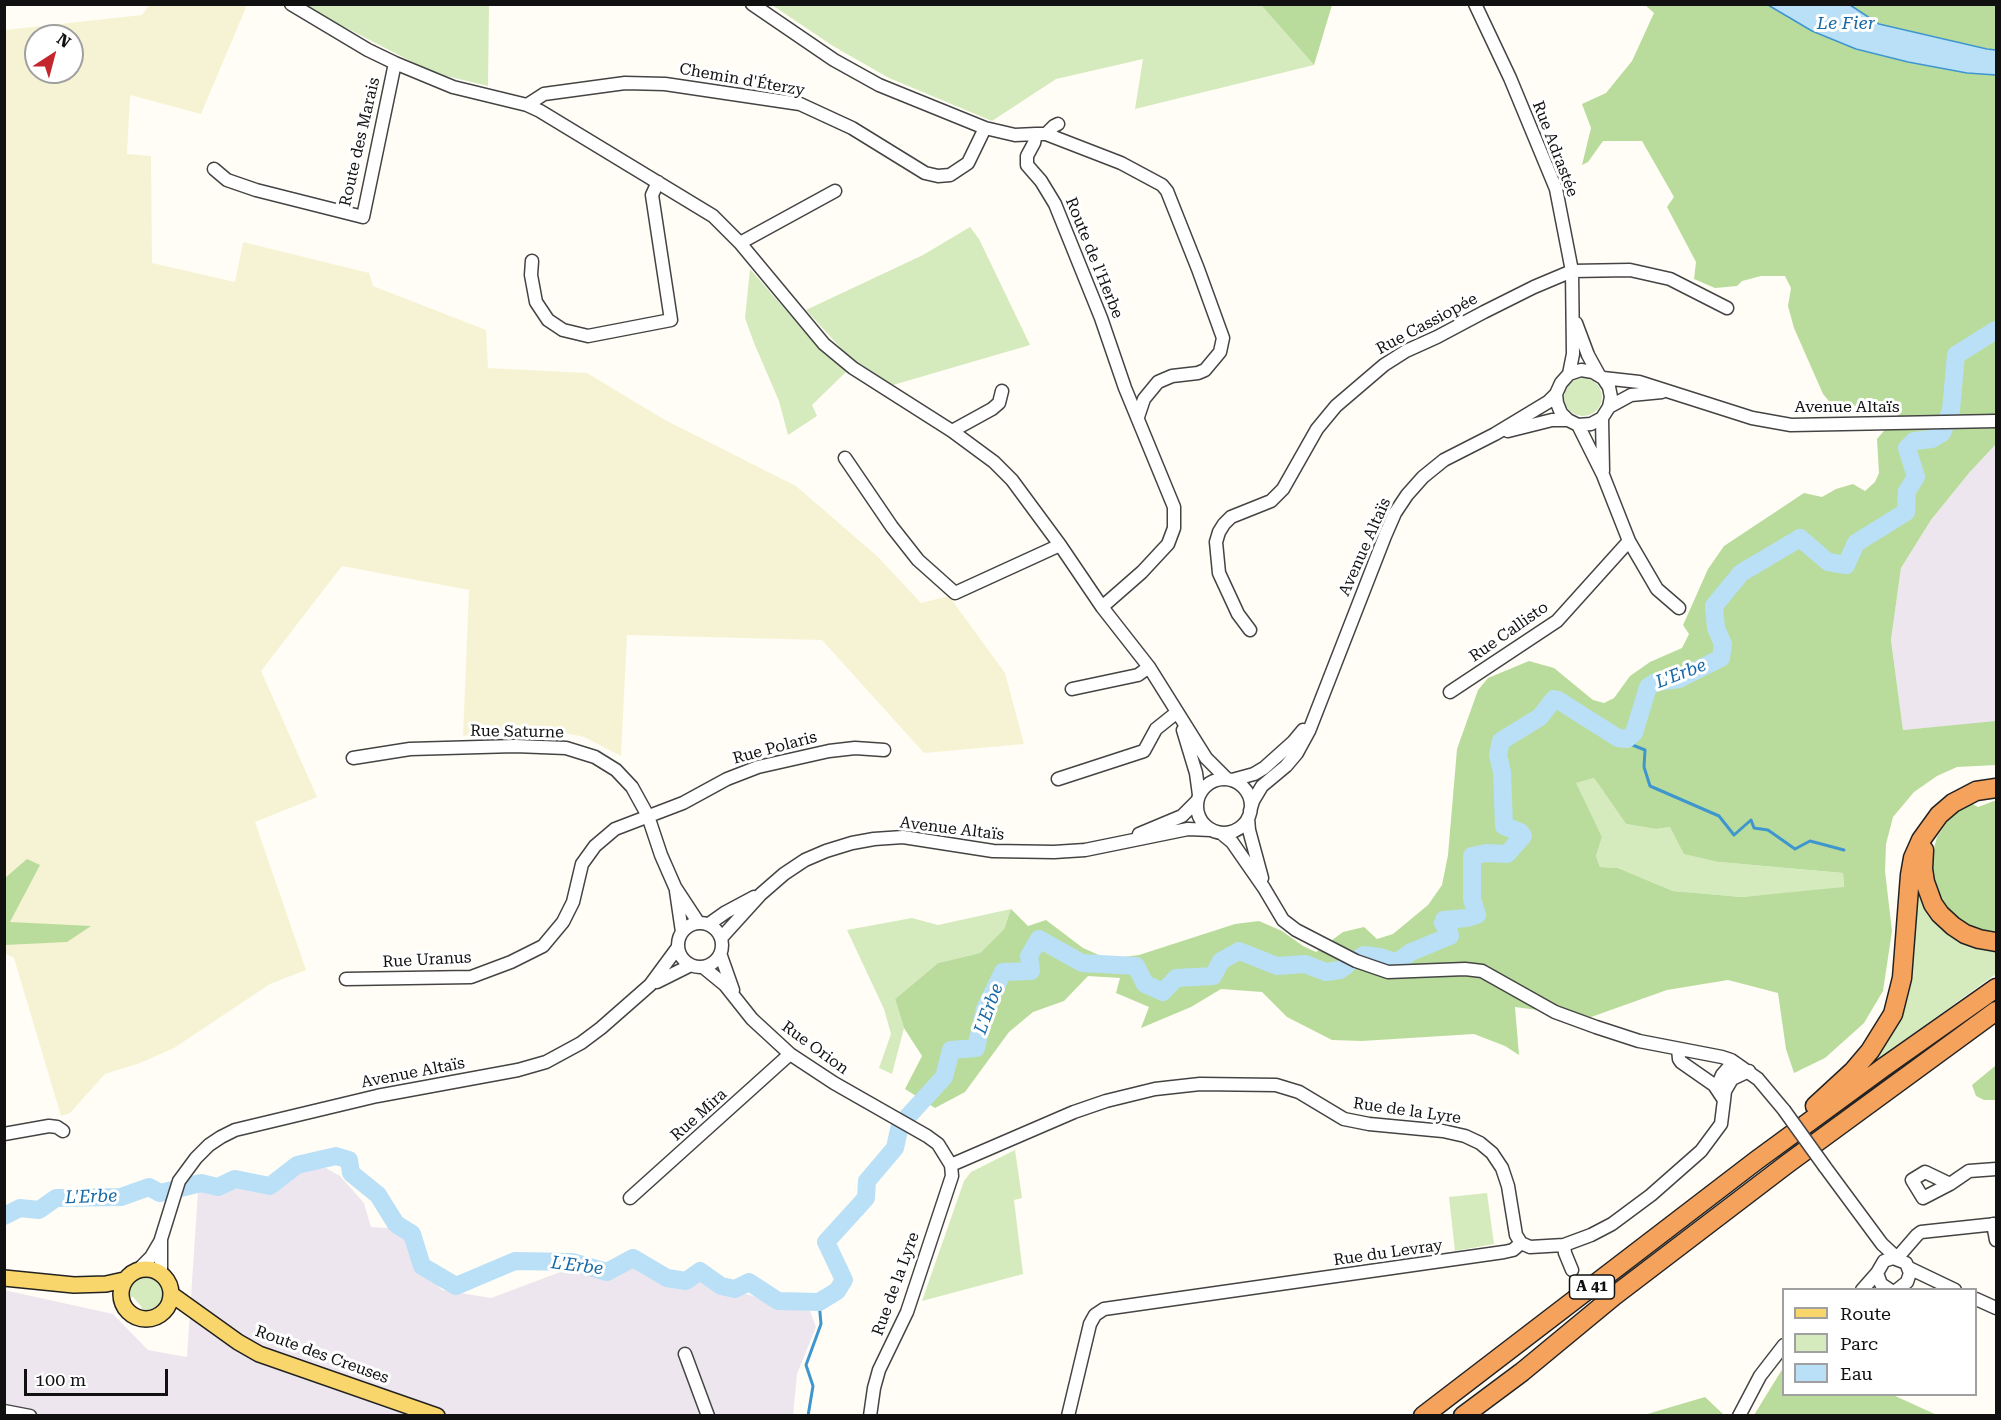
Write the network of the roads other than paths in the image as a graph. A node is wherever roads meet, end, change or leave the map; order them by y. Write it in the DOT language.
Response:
graph roads {
  1 [pos="291,4"];
  2 [pos="752,4"];
  3 [pos="1475,4"];
  4 [pos="395,63"];
  5 [pos="526,105"];
  6 [pos="1058,124"];
  7 [pos="985,128"];
  8 [pos="1041,134"];
  9 [pos="214,170"];
  10 [pos="658,182"];
  11 [pos="835,191"];
  12 [pos="740,243"];
  13 [pos="532,261"];
  14 [pos="1572,271"];
  15 [pos="1727,308"];
  16 [pos="1573,313"];
  17 [pos="1569,374"];
  18 [pos="1601,377"];
  19 [pos="1125,388"];
  20 [pos="1002,391"];
  21 [pos="1666,391"];
  22 [pos="1556,394"];
  23 [pos="1144,399"];
  24 [pos="1606,413"];
  25 [pos="1138,417"];
  26 [pos="1991,421"];
  27 [pos="1573,422"];
  28 [pos="952,431"];
  29 [pos="1496,434"];
  30 [pos="845,458"];
  31 [pos="1603,475"];
  32 [pos="1629,540"];
  33 [pos="1060,545"];
  34 [pos="1102,608"];
  35 [pos="1679,608"];
  36 [pos="1250,630"];
  37 [pos="1149,667"];
  38 [pos="1072,689"];
  39 [pos="1450,692"];
  40 [pos="1314,714"];
  41 [pos="1178,717"];
  42 [pos="884,750"];
  43 [pos="352,758"];
  44 [pos="1058,779"];
  45 [pos="1229,780"];
  46 [pos="1996,788"];
  47 [pos="1198,798"];
  48 [pos="1249,815"];
  49 [pos="648,816"];
  50 [pos="1934,821"];
  51 [pos="1216,831"];
  52 [pos="1119,844"];
  53 [pos="675,887"];
  54 [pos="1264,888"];
  55 [pos="761,894"];
  56 [pos="703,923"];
  57 [pos="682,932"];
  58 [pos="722,938"];
  59 [pos="1996,942"];
  60 [pos="678,947"];
  61 [pos="721,956"];
  62 [pos="697,966"];
  63 [pos="345,979"];
  64 [pos="650,985"];
  65 [pos="1996,988"];
  66 [pos="737,1000"];
  67 [pos="1996,1011"];
  68 [pos="1996,1026"];
  69 [pos="1678,1049"];
  70 [pos="790,1054"];
  71 [pos="1932,1058"];
  72 [pos="1737,1064"];
  73 [pos="1749,1071"];
  74 [pos="1721,1095"];
  75 [pos="63,1131"];
  76 [pos="4,1134"];
  77 [pos="1757,1160"];
  78 [pos="951,1165"];
  79 [pos="1996,1168"];
  80 [pos="1950,1184"];
  81 [pos="630,1198"];
  82 [pos="1995,1224"];
  83 [pos="161,1239"];
  84 [pos="1996,1240"];
  85 [pos="1521,1243"];
  86 [pos="1882,1244"];
  87 [pos="1564,1245"];
  88 [pos="1898,1258"];
  89 [pos="1884,1261"];
  90 [pos="1909,1268"];
  91 [pos="140,1269"];
  92 [pos="1572,1270"];
  93 [pos="161,1274"];
  94 [pos="1877,1274"];
  95 [pos="4,1279"];
  96 [pos="124,1280"];
  97 [pos="1864,1288"];
  98 [pos="1893,1288"];
  99 [pos="1899,1288"];
  100 [pos="1950,1288"];
  101 [pos="171,1294"];
  102 [pos="1977,1299"];
  103 [pos="122,1302"];
  104 [pos="1996,1308"];
  105 [pos="163,1312"];
  106 [pos="1782,1348"];
  107 [pos="259,1354"];
  108 [pos="685,1354"];
  109 [pos="4,1410"];
  110 [pos="30,1416"];
  111 [pos="437,1416"];
  112 [pos="708,1416"];
  113 [pos="870,1416"];
  114 [pos="1068,1416"];
  115 [pos="1423,1416"];
  116 [pos="1463,1416"];
  117 [pos="1739,1416"];
  1 -- 4 [label="street"];
  2 -- 7 [label="street"];
  3 -- 14 [label="street, Rue Adrastée"];
  4 -- 5 [label="street"];
  4 -- 9 [label="street, Route des Marais"];
  5 -- 7 [label="street, Chemin d'Éterzy"];
  5 -- 10 [label="street"];
  6 -- 8 [label="street"];
  7 -- 8 [label="street"];
  8 -- 19 [label="street, Route de l'Herbe"];
  8 -- 23 [label="street"];
  10 -- 12 [label="street"];
  10 -- 13 [label="street"];
  11 -- 12 [label="street"];
  12 -- 28 [label="street"];
  14 -- 15 [label="street"];
  14 -- 16 [label="street, Rue Adrastée"];
  14 -- 36 [label="street, Rue Cassiopée"];
  16 -- 17 [label="street, Rue Adrastée"];
  16 -- 18 [label="street, Rue Adrastée"];
  17 -- 18 [label="street"];
  17 -- 22 [label="street"];
  18 -- 21 [label="street, Avenue Altaïs"];
  18 -- 24 [label="street"];
  19 -- 23 [label="street"];
  19 -- 25 [label="street, Route de l'Herbe"];
  20 -- 28 [label="street"];
  21 -- 24 [label="street, Avenue Altaïs"];
  21 -- 26 [label="street, Avenue Altaïs"];
  22 -- 27 [label="street"];
  22 -- 29 [label="street, Avenue Altaïs"];
  23 -- 25 [label="street"];
  24 -- 27 [label="street"];
  24 -- 31 [label="street"];
  25 -- 34 [label="street, Route de l'Herbe"];
  27 -- 29 [label="street, Avenue Altaïs"];
  27 -- 31 [label="street"];
  28 -- 33 [label="street"];
  29 -- 40 [label="street, Avenue Altaïs"];
  30 -- 33 [label="street"];
  31 -- 32 [label="street"];
  32 -- 35 [label="street"];
  32 -- 39 [label="street, Rue Callisto"];
  33 -- 34 [label="street"];
  34 -- 37 [label="street"];
  37 -- 38 [label="street"];
  37 -- 41 [label="street"];
  40 -- 45 [label="street, Avenue Altaïs"];
  40 -- 48 [label="street, Avenue Altaïs"];
  41 -- 44 [label="street"];
  41 -- 45 [label="street"];
  41 -- 47 [label="street"];
  42 -- 49 [label="street, Rue Polaris"];
  43 -- 49 [label="street, Rue Saturne"];
  45 -- 47 [label="street"];
  45 -- 48 [label="street"];
  46 -- 50 [label="highway"];
  47 -- 51 [label="street"];
  47 -- 52 [label="street, Avenue Altaïs"];
  48 -- 51 [label="street"];
  48 -- 54 [label="street"];
  49 -- 53 [label="street, Rue Saturne"];
  49 -- 63 [label="street, Rue Uranus"];
  50 -- 59 [label="highway"];
  50 -- 77 [label="highway"];
  51 -- 52 [label="street, Avenue Altaïs"];
  51 -- 54 [label="street"];
  52 -- 55 [label="street, Avenue Altaïs"];
  53 -- 56 [label="street, Rue Saturne"];
  53 -- 57 [label="street, Rue Saturne"];
  54 -- 69 [label="street"];
  55 -- 56 [label="street, Avenue Altaïs"];
  55 -- 58 [label="street, Avenue Altaïs"];
  56 -- 57 [label="street"];
  56 -- 58 [label="street"];
  57 -- 60 [label="street"];
  58 -- 61 [label="street"];
  60 -- 62 [label="street"];
  60 -- 64 [label="street, Avenue Altaïs"];
  61 -- 62 [label="street"];
  61 -- 66 [label="street, Rue Orion"];
  62 -- 64 [label="street, Avenue Altaïs"];
  62 -- 66 [label="street, Rue Orion"];
  64 -- 83 [label="street, Avenue Altaïs"];
  65 -- 77 [label="highway, A 41"];
  66 -- 70 [label="street, Rue Orion"];
  67 -- 71 [label="highway, A 41"];
  68 -- 71 [label="highway"];
  69 -- 72 [label="street"];
  69 -- 74 [label="street"];
  70 -- 78 [label="street, Rue Orion"];
  70 -- 81 [label="street, Rue Mira"];
  71 -- 116 [label="highway, A 41"];
  72 -- 73 [label="street"];
  72 -- 74 [label="street, Rue du Levray"];
  73 -- 74 [label="street, Rue du Levray"];
  73 -- 86 [label="street, bridge"];
  74 -- 87 [label="street, Rue du Levray"];
  75 -- 76 [label="street"];
  77 -- 115 [label="highway, A 41"];
  78 -- 85 [label="street, Rue de la Lyre"];
  78 -- 113 [label="street, Rue de la Lyre"];
  79 -- 80 [label="street"];
  82 -- 84 [label="street"];
  82 -- 88 [label="street"];
  83 -- 91 [label="street"];
  83 -- 93 [label="street"];
  85 -- 87 [label="street, Rue du Levray"];
  85 -- 114 [label="street, Rue du Levray"];
  86 -- 88 [label="street"];
  86 -- 89 [label="street"];
  87 -- 92 [label="street"];
  88 -- 89 [label="street"];
  88 -- 90 [label="street"];
  89 -- 94 [label="street"];
  90 -- 99 [label="street"];
  90 -- 100 [label="street"];
  91 -- 93 [label="main road"];
  91 -- 96 [label="main road"];
  93 -- 101 [label="main road"];
  94 -- 97 [label="street"];
  94 -- 98 [label="street"];
  95 -- 96 [label="main road"];
  95 -- 103 [label="main road"];
  96 -- 103 [label="main road"];
  101 -- 105 [label="main road"];
  101 -- 107 [label="main road, Route des Creuses"];
  102 -- 104 [label="street"];
  103 -- 105 [label="main road"];
  105 -- 107 [label="main road"];
  106 -- 117 [label="street"];
  107 -- 111 [label="main road, Route des Creuses"];
  108 -- 112 [label="street"];
  109 -- 110 [label="street"];
}
